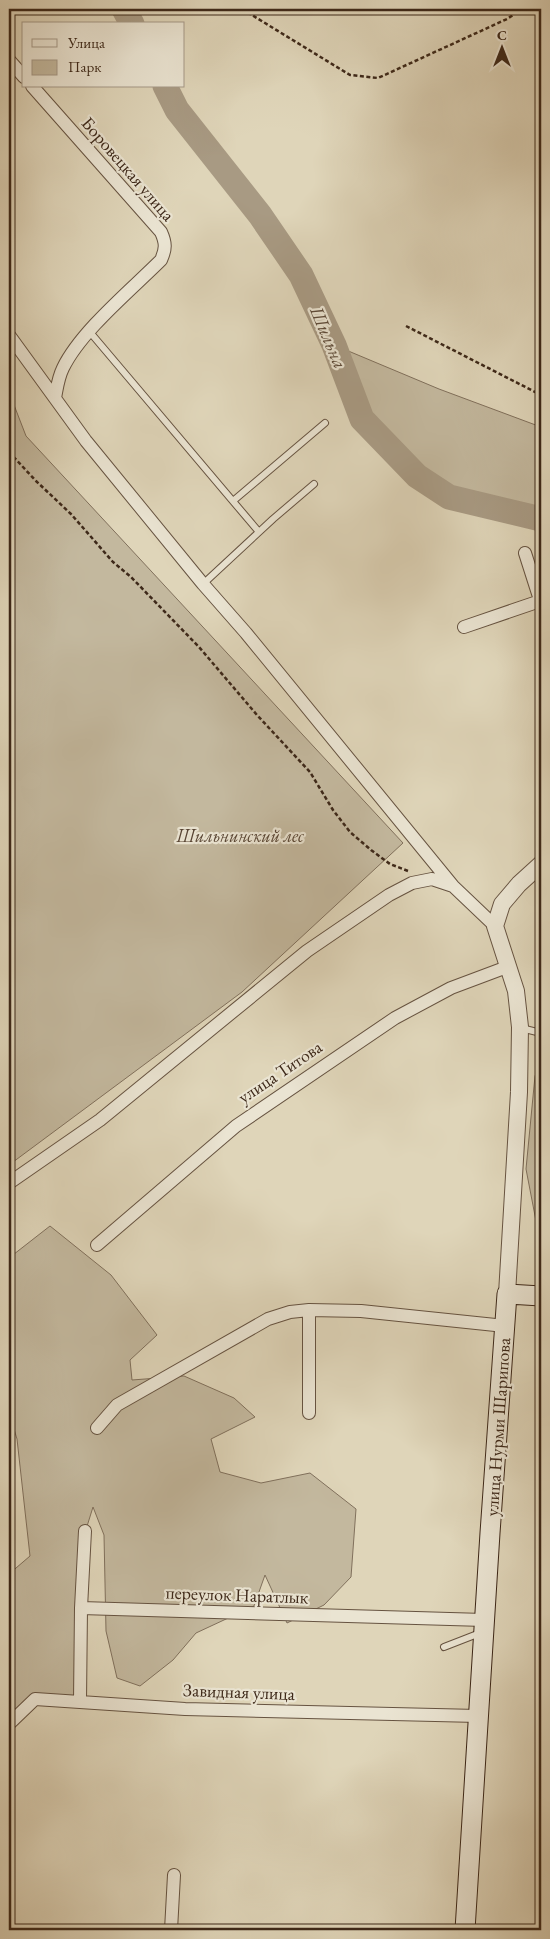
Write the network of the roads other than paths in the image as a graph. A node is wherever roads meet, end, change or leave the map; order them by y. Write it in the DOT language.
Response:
graph roads {
  1 [pos="9,60"];
  2 [pos="22,75"];
  3 [pos="34,88"];
  4 [pos="89,331"];
  5 [pos="9,335"];
  6 [pos="55,398"];
  7 [pos="325,422"];
  8 [pos="314,484"];
  9 [pos="233,501"];
  10 [pos="259,532"];
  11 [pos="525,553"];
  12 [pos="203,584"];
  13 [pos="541,602"];
  14 [pos="464,627"];
  15 [pos="541,864"];
  16 [pos="453,886"];
  17 [pos="495,926"];
  18 [pos="507,967"];
  19 [pos="520,1027"];
  20 [pos="541,1033"];
  21 [pos="9,1183"];
  22 [pos="97,1245"];
  23 [pos="507,1294"];
  24 [pos="541,1296"];
  25 [pos="309,1310"];
  26 [pos="505,1326"];
  27 [pos="309,1413"];
  28 [pos="97,1428"];
  29 [pos="85,1531"];
  30 [pos="81,1608"];
  31 [pos="484,1626"];
  32 [pos="444,1647"];
  33 [pos="80,1701"];
  34 [pos="478,1716"];
  35 [pos="9,1724"];
  36 [pos="174,1875"];
  37 [pos="171,1930"];
  38 [pos="465,1930"];
  1 -- 2 [label="street"];
  3 -- 4 [label="street, Боровецкая улица"];
  4 -- 6 [label="street, Боровецкая улица"];
  4 -- 9 [label="lane"];
  5 -- 6 [label="street"];
  6 -- 12 [label="street"];
  7 -- 9 [label="lane"];
  8 -- 10 [label="lane"];
  9 -- 10 [label="lane"];
  10 -- 12 [label="lane"];
  11 -- 13 [label="street"];
  12 -- 16 [label="street"];
  13 -- 14 [label="street"];
  15 -- 17 [label="street"];
  16 -- 17 [label="street"];
  16 -- 21 [label="street"];
  17 -- 18 [label="street, улица Нурми Шарипова"];
  18 -- 19 [label="street, улица Нурми Шарипова"];
  18 -- 22 [label="street, улица Титова"];
  19 -- 20 [label="lane"];
  19 -- 23 [label="street, улица Нурми Шарипова"];
  23 -- 24 [label="main road"];
  23 -- 26 [label="main road, улица Нурми Шарипова"];
  25 -- 26 [label="street"];
  25 -- 27 [label="street"];
  25 -- 28 [label="street"];
  26 -- 31 [label="main road, улица Нурми Шарипова"];
  29 -- 30 [label="street"];
  30 -- 31 [label="street, переулок Наратлык"];
  30 -- 33 [label="street"];
  31 -- 32 [label="lane"];
  31 -- 34 [label="main road, улица Нурми Шарипова"];
  33 -- 34 [label="street, Завидная улица"];
  33 -- 35 [label="street, Завидная улица"];
  34 -- 38 [label="main road, улица Нурми Шарипова"];
  36 -- 37 [label="street"];
}
